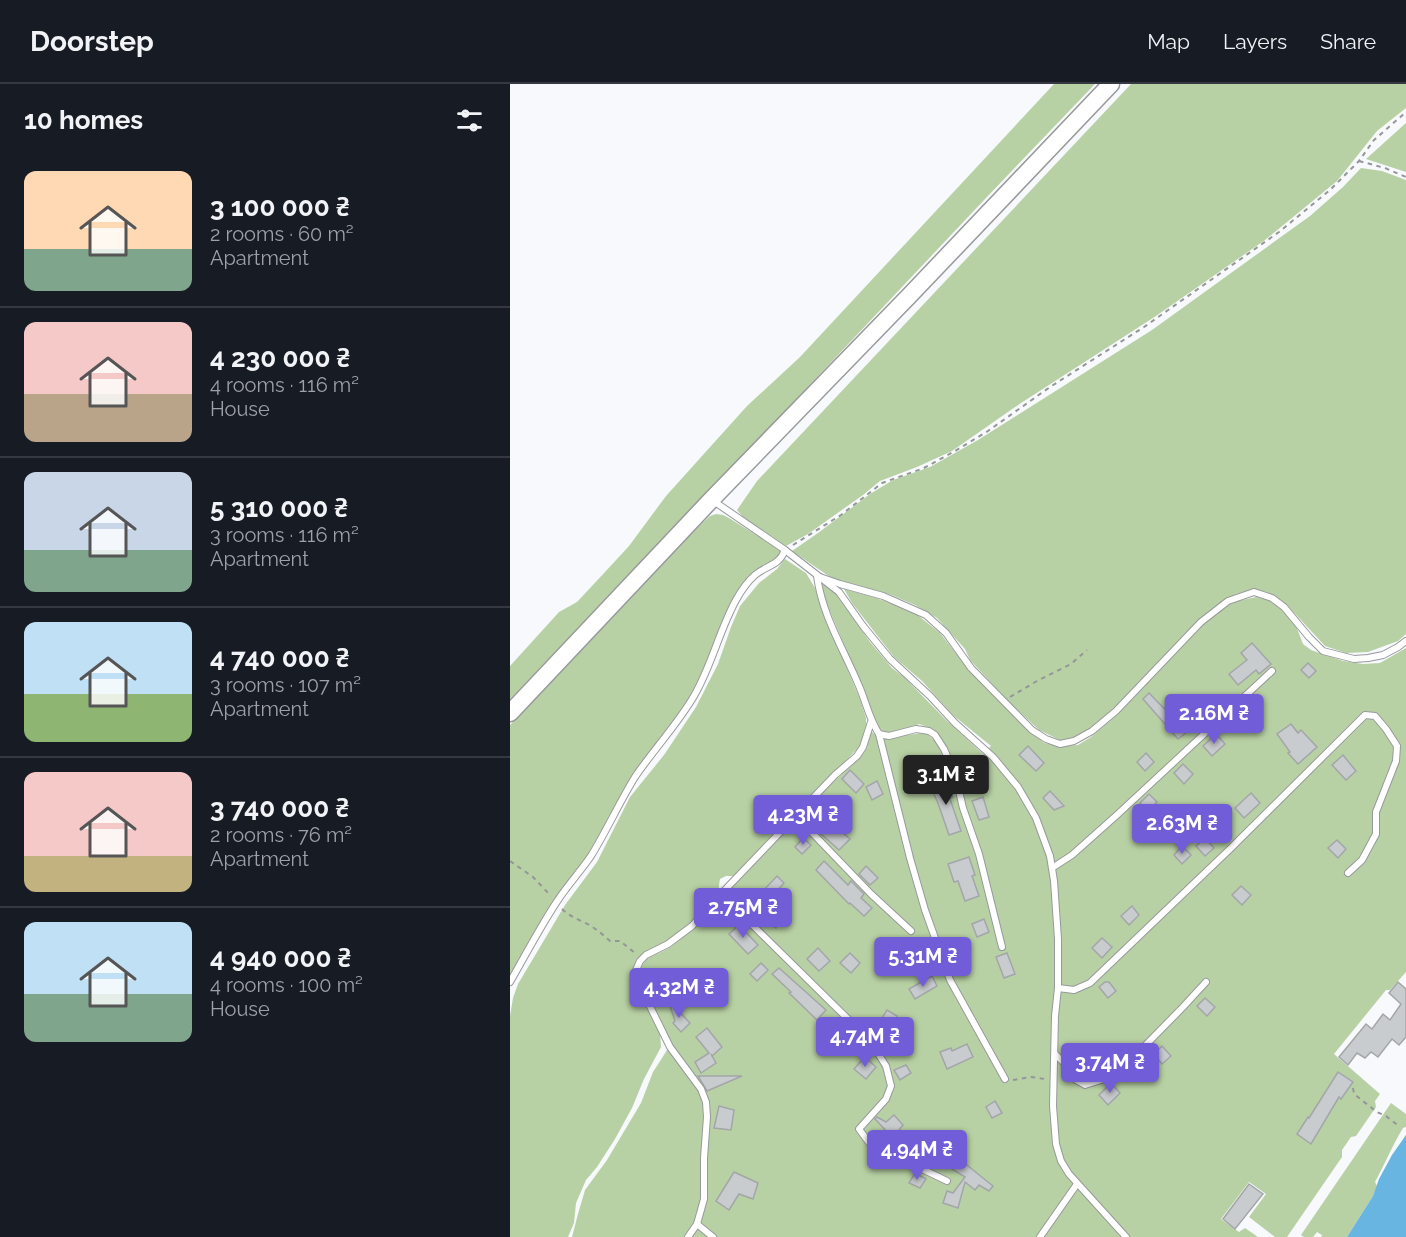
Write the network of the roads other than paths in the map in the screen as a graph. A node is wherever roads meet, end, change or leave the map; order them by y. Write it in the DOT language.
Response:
graph roads {
  1 [pos="1111,84"];
  2 [pos="711,500"];
  3 [pos="785,550"];
  4 [pos="818,576"];
  5 [pos="1406,641"];
  6 [pos="1272,671"];
  7 [pos="510,713"];
  8 [pos="871,722"];
  9 [pos="879,734"];
  10 [pos="796,816"];
  11 [pos="1052,868"];
  12 [pos="1348,873"];
  13 [pos="721,894"];
  14 [pos="911,931"];
  15 [pos="1002,947"];
  16 [pos="1206,981"];
  17 [pos="510,982"];
  18 [pos="1058,988"];
  19 [pos="1055,1054"];
  20 [pos="1005,1079"];
  21 [pos="947,1181"];
  22 [pos="1077,1184"];
  23 [pos="697,1224"];
  24 [pos="688,1237"];
  25 [pos="712,1237"];
  26 [pos="1040,1237"];
  27 [pos="1126,1237"];
  1 -- 2 [label="main road"];
  2 -- 3 [label="lane"];
  2 -- 7 [label="main road"];
  3 -- 4 [label="lane"];
  3 -- 17 [label="lane"];
  4 -- 5 [label="lane"];
  4 -- 8 [label="lane"];
  4 -- 11 [label="lane"];
  6 -- 11 [label="lane"];
  8 -- 9 [label="lane"];
  8 -- 10 [label="lane"];
  9 -- 15 [label="lane"];
  9 -- 20 [label="lane"];
  10 -- 13 [label="lane"];
  10 -- 14 [label="lane"];
  11 -- 18 [label="lane"];
  12 -- 18 [label="lane"];
  13 -- 21 [label="lane"];
  13 -- 23 [label="lane"];
  16 -- 19 [label="lane"];
  18 -- 19 [label="lane"];
  19 -- 22 [label="lane"];
  22 -- 26 [label="lane"];
  22 -- 27 [label="lane"];
  23 -- 24 [label="lane"];
  23 -- 25 [label="lane"];
}
